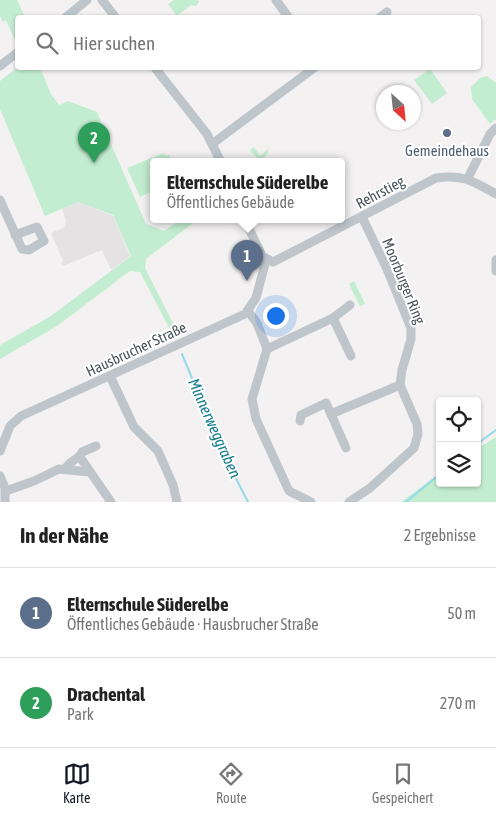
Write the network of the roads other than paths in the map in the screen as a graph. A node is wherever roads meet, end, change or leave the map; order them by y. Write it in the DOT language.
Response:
graph roads {
  1 [pos="87,0"];
  2 [pos="102,0"];
  3 [pos="276,0"];
  4 [pos="387,12"];
  5 [pos="69,15"];
  6 [pos="114,15"];
  7 [pos="288,15"];
  8 [pos="382,15"];
  9 [pos="15,54"];
  10 [pos="15,62"];
  11 [pos="0,66"];
  12 [pos="156,70"];
  13 [pos="311,70"];
  14 [pos="0,73"];
  15 [pos="496,128"];
  16 [pos="212,144"];
  17 [pos="219,158"];
  18 [pos="468,178"];
  19 [pos="496,194"];
  20 [pos="0,200"];
  21 [pos="362,217"];
  22 [pos="246,223"];
  23 [pos="15,235"];
  24 [pos="266,260"];
  25 [pos="496,260"];
  26 [pos="496,271"];
  27 [pos="350,305"];
  28 [pos="248,311"];
  29 [pos="334,318"];
  30 [pos="267,349"];
  31 [pos="351,356"];
  32 [pos="110,376"];
  33 [pos="400,385"];
  34 [pos="331,414"];
  35 [pos="300,422"];
  36 [pos="96,446"];
  37 [pos="346,448"];
  38 [pos="0,451"];
  39 [pos="80,457"];
  40 [pos="66,468"];
  41 [pos="90,472"];
  42 [pos="0,476"];
  43 [pos="6,491"];
  44 [pos="5,502"];
  45 [pos="111,502"];
  46 [pos="177,502"];
  47 [pos="311,502"];
  48 [pos="349,502"];
  1 -- 5 [label="street"];
  2 -- 6 [label="street"];
  3 -- 7 [label="street"];
  4 -- 8 [label="street"];
  9 -- 11 [label="street"];
  10 -- 14 [label="street"];
  12 -- 16 [label="street"];
  13 -- 16 [label="street"];
  15 -- 18 [label="street"];
  16 -- 17 [label="street"];
  18 -- 19 [label="street, Rehrstieg"];
  18 -- 21 [label="street, Rehrstieg"];
  20 -- 23 [label="street"];
  21 -- 24 [label="street, Rehrstieg"];
  21 -- 33 [label="street, Moorburger Ring"];
  22 -- 24 [label="street"];
  24 -- 28 [label="street"];
  25 -- 26 [label="street"];
  27 -- 29 [label="street"];
  28 -- 30 [label="street"];
  28 -- 32 [label="street, Hausbrucher Straße"];
  29 -- 30 [label="street"];
  29 -- 31 [label="street"];
  30 -- 47 [label="street"];
  32 -- 38 [label="street, Hausbrucher Straße"];
  32 -- 46 [label="street"];
  33 -- 34 [label="street"];
  33 -- 48 [label="street"];
  34 -- 35 [label="street"];
  34 -- 37 [label="street"];
  36 -- 39 [label="street"];
  39 -- 40 [label="street"];
  39 -- 41 [label="street"];
  40 -- 41 [label="street"];
  40 -- 43 [label="street"];
  41 -- 45 [label="street"];
  42 -- 43 [label="street"];
  43 -- 44 [label="street"];
}
